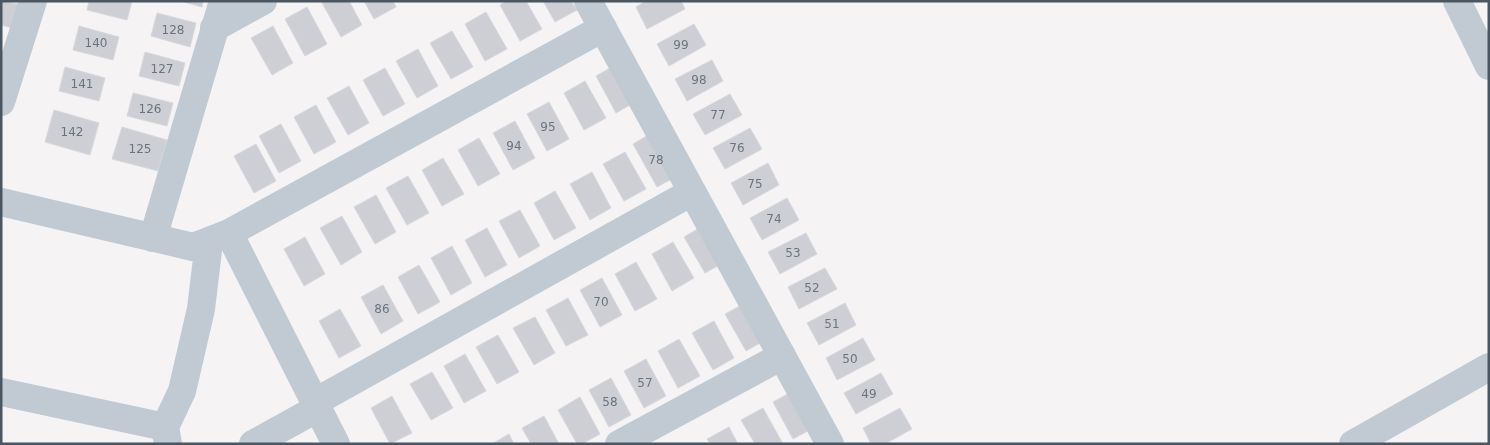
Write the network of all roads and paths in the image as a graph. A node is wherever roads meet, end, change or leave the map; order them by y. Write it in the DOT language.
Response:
graph roads {
  1 [pos="33,1"];
  2 [pos="223,1"];
  3 [pos="263,1"];
  4 [pos="588,1"];
  5 [pos="1457,1"];
  6 [pos="214,28"];
  7 [pos="603,28"];
  8 [pos="1489,66"];
  9 [pos="1,102"];
  10 [pos="692,192"];
  11 [pos="1,202"];
  12 [pos="219,237"];
  13 [pos="153,238"];
  14 [pos="782,356"];
  15 [pos="1489,367"];
  16 [pos="1,392"];
  17 [pos="316,405"];
  18 [pos="167,435"];
  19 [pos="253,444"];
  20 [pos="336,444"];
  21 [pos="619,444"];
  22 [pos="830,444"];
  23 [pos="1353,444"];
  1 -- 9 [label="street"];
  2 -- 6 [label="street"];
  3 -- 6 [label="street"];
  4 -- 7 [label="street"];
  5 -- 8 [label="street"];
  6 -- 13 [label="street"];
  7 -- 10 [label="street"];
  7 -- 12 [label="street"];
  10 -- 14 [label="street"];
  10 -- 17 [label="street"];
  11 -- 13 [label="street"];
  12 -- 13 [label="street"];
  12 -- 17 [label="street"];
  12 -- 18 [label="street"];
  14 -- 21 [label="street"];
  14 -- 22 [label="street"];
  15 -- 23 [label="street"];
  16 -- 18 [label="street"];
  17 -- 19 [label="street"];
  17 -- 20 [label="street"];
}
